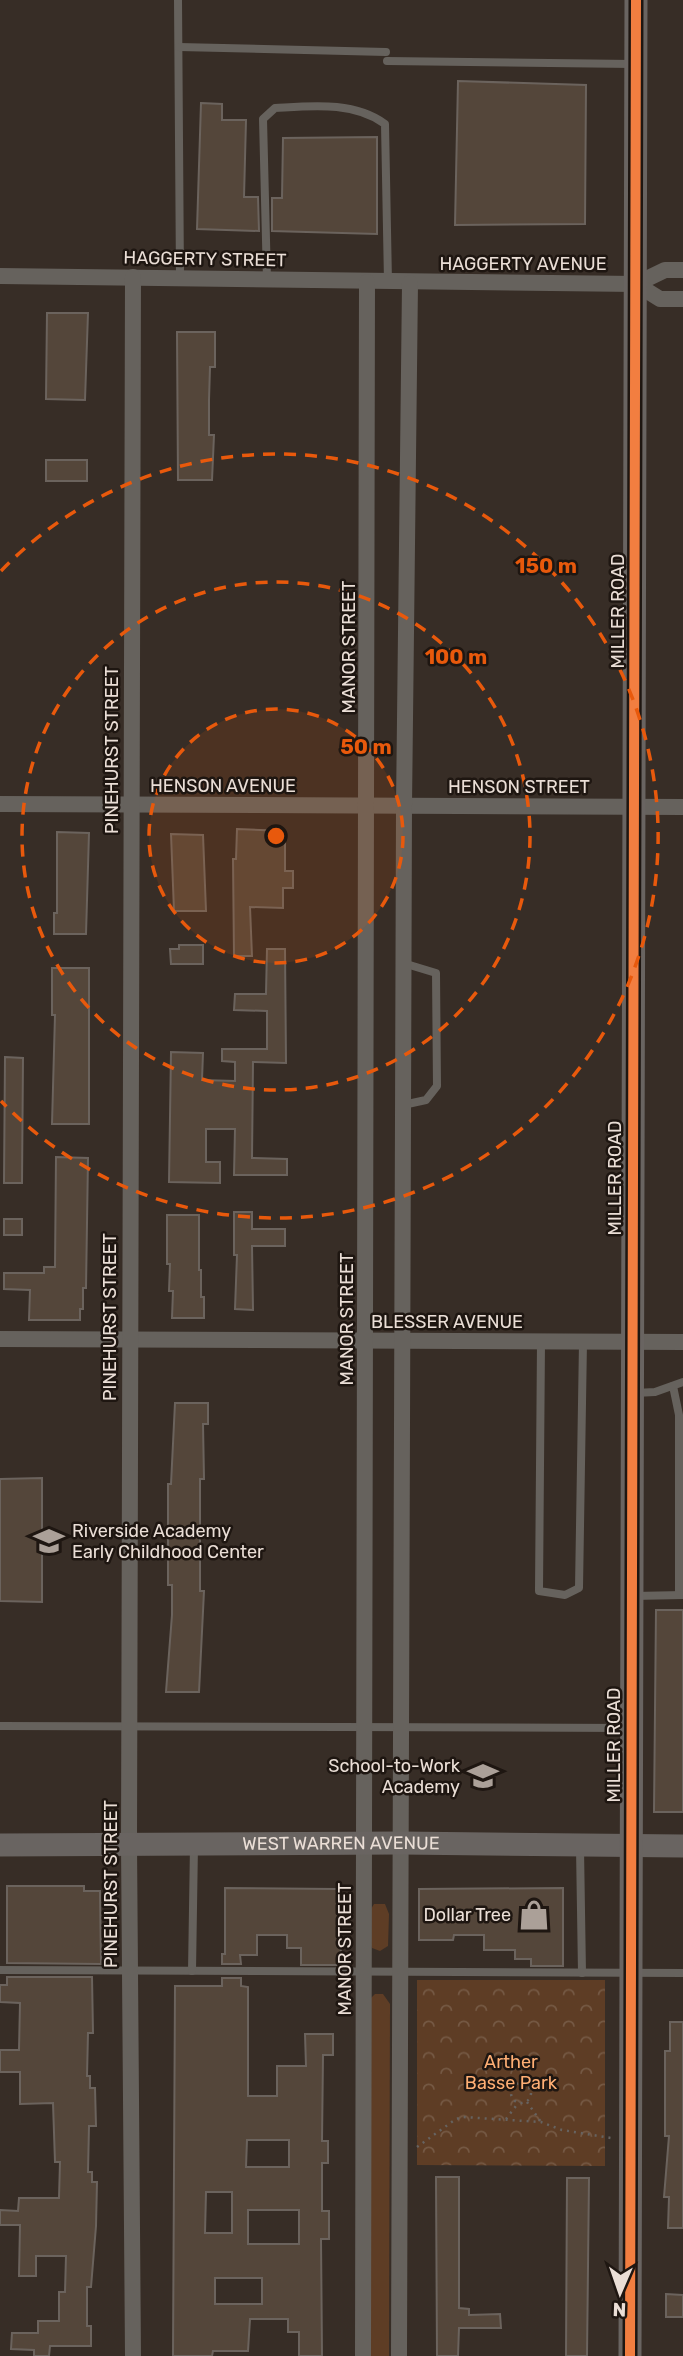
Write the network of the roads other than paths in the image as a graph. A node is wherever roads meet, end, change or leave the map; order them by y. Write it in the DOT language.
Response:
graph roads {
  1 [pos="178,0"];
  2 [pos="636,0"];
  3 [pos="179,47"];
  4 [pos="636,64"];
  5 [pos="683,270"];
  6 [pos="0,276"];
  7 [pos="134,277"];
  8 [pos="180,278"];
  9 [pos="267,280"];
  10 [pos="367,282"];
  11 [pos="388,282"];
  12 [pos="410,283"];
  13 [pos="636,284"];
  14 [pos="683,299"];
  15 [pos="0,804"];
  16 [pos="131,805"];
  17 [pos="368,806"];
  18 [pos="404,806"];
  19 [pos="635,806"];
  20 [pos="683,807"];
  21 [pos="403,963"];
  22 [pos="403,1105"];
  23 [pos="0,1339"];
  24 [pos="129,1340"];
  25 [pos="366,1341"];
  26 [pos="402,1341"];
  27 [pos="541,1342"];
  28 [pos="583,1342"];
  29 [pos="632,1342"];
  30 [pos="683,1342"];
  31 [pos="683,1382"];
  32 [pos="673,1386"];
  33 [pos="632,1393"];
  34 [pos="681,1595"];
  35 [pos="631,1596"];
  36 [pos="0,1726"];
  37 [pos="129,1726"];
  38 [pos="365,1726"];
  39 [pos="401,1726"];
  40 [pos="631,1728"];
  41 [pos="364,1843"];
  42 [pos="401,1843"];
  43 [pos="129,1844"];
  44 [pos="194,1844"];
  45 [pos="0,1845"];
  46 [pos="580,1845"];
  47 [pos="631,1846"];
  48 [pos="683,1846"];
  49 [pos="0,1970"];
  50 [pos="130,1971"];
  51 [pos="192,1971"];
  52 [pos="364,1972"];
  53 [pos="400,1972"];
  54 [pos="582,1973"];
  55 [pos="631,1973"];
  56 [pos="683,1973"];
  57 [pos="133,2356"];
  58 [pos="363,2356"];
  59 [pos="399,2356"];
  60 [pos="630,2356"];
  1 -- 3 [label="lane"];
  2 -- 4 [label="street, MILLER ROAD"];
  3 -- 4 [label="lane"];
  3 -- 8 [label="lane"];
  4 -- 13 [label="street, MILLER ROAD"];
  5 -- 13 [label="street, HAGGERTY AVENUE"];
  6 -- 7 [label="street, HAGGERTY STREET"];
  7 -- 8 [label="street, HAGGERTY STREET"];
  7 -- 16 [label="street, PINEHURST STREET"];
  8 -- 9 [label="street, HAGGERTY STREET"];
  9 -- 10 [label="street, HAGGERTY STREET"];
  9 -- 11 [label="lane"];
  10 -- 11 [label="street, HAGGERTY STREET"];
  10 -- 17 [label="street, MANOR STREET"];
  11 -- 12 [label="street, HAGGERTY STREET"];
  12 -- 13 [label="street, HAGGERTY AVENUE"];
  12 -- 18 [label="street"];
  13 -- 14 [label="street, HAGGERTY AVENUE"];
  13 -- 19 [label="street, MILLER ROAD"];
  15 -- 16 [label="street, HENSON AVENUE"];
  16 -- 17 [label="street, HENSON AVENUE"];
  16 -- 24 [label="street, PINEHURST STREET"];
  17 -- 18 [label="street, HENSON AVENUE"];
  17 -- 25 [label="street, MANOR STREET"];
  18 -- 19 [label="street, HENSON STREET"];
  18 -- 21 [label="street"];
  19 -- 20 [label="street"];
  19 -- 29 [label="street, MILLER ROAD"];
  21 -- 22 [label="street"];
  21 -- 22 [label="lane"];
  22 -- 26 [label="street"];
  23 -- 24 [label="street, BLESSER AVENUE"];
  24 -- 25 [label="street, BLESSER AVENUE"];
  24 -- 37 [label="street, PINEHURST STREET"];
  25 -- 26 [label="street, BLESSER AVENUE"];
  25 -- 38 [label="street, MANOR STREET"];
  26 -- 27 [label="street, BLESSER AVENUE"];
  26 -- 39 [label="street"];
  27 -- 28 [label="street, BLESSER AVENUE"];
  27 -- 28 [label="lane"];
  28 -- 29 [label="street, BLESSER AVENUE"];
  29 -- 30 [label="street, BLESSER AVENUE"];
  29 -- 33 [label="street, MILLER ROAD"];
  31 -- 32 [label="lane"];
  32 -- 33 [label="lane"];
  32 -- 34 [label="lane"];
  33 -- 35 [label="street, MILLER ROAD"];
  34 -- 35 [label="lane"];
  35 -- 40 [label="street, MILLER ROAD"];
  36 -- 37 [label="lane"];
  37 -- 38 [label="lane"];
  37 -- 43 [label="street, PINEHURST STREET"];
  38 -- 39 [label="lane"];
  38 -- 41 [label="street, MANOR STREET"];
  39 -- 40 [label="lane"];
  39 -- 42 [label="street"];
  40 -- 47 [label="street, MILLER ROAD"];
  41 -- 42 [label="street, WEST WARREN AVENUE"];
  41 -- 44 [label="street, WEST WARREN AVENUE"];
  41 -- 52 [label="street, MANOR STREET"];
  42 -- 46 [label="street, WEST WARREN AVENUE"];
  42 -- 53 [label="street"];
  43 -- 44 [label="street, WEST WARREN AVENUE"];
  43 -- 45 [label="street, WEST WARREN AVENUE"];
  43 -- 50 [label="street, PINEHURST STREET"];
  44 -- 51 [label="lane"];
  46 -- 47 [label="street, WEST WARREN AVENUE"];
  46 -- 54 [label="lane"];
  47 -- 48 [label="street, WEST WARREN AVENUE"];
  47 -- 55 [label="street, MILLER ROAD"];
  49 -- 50 [label="lane"];
  50 -- 51 [label="lane"];
  50 -- 57 [label="street, PINEHURST STREET"];
  51 -- 52 [label="lane"];
  52 -- 53 [label="lane"];
  52 -- 58 [label="street, MANOR STREET"];
  53 -- 54 [label="lane"];
  53 -- 59 [label="street"];
  54 -- 55 [label="lane"];
  55 -- 56 [label="lane"];
  55 -- 60 [label="street, MILLER ROAD"];
}
